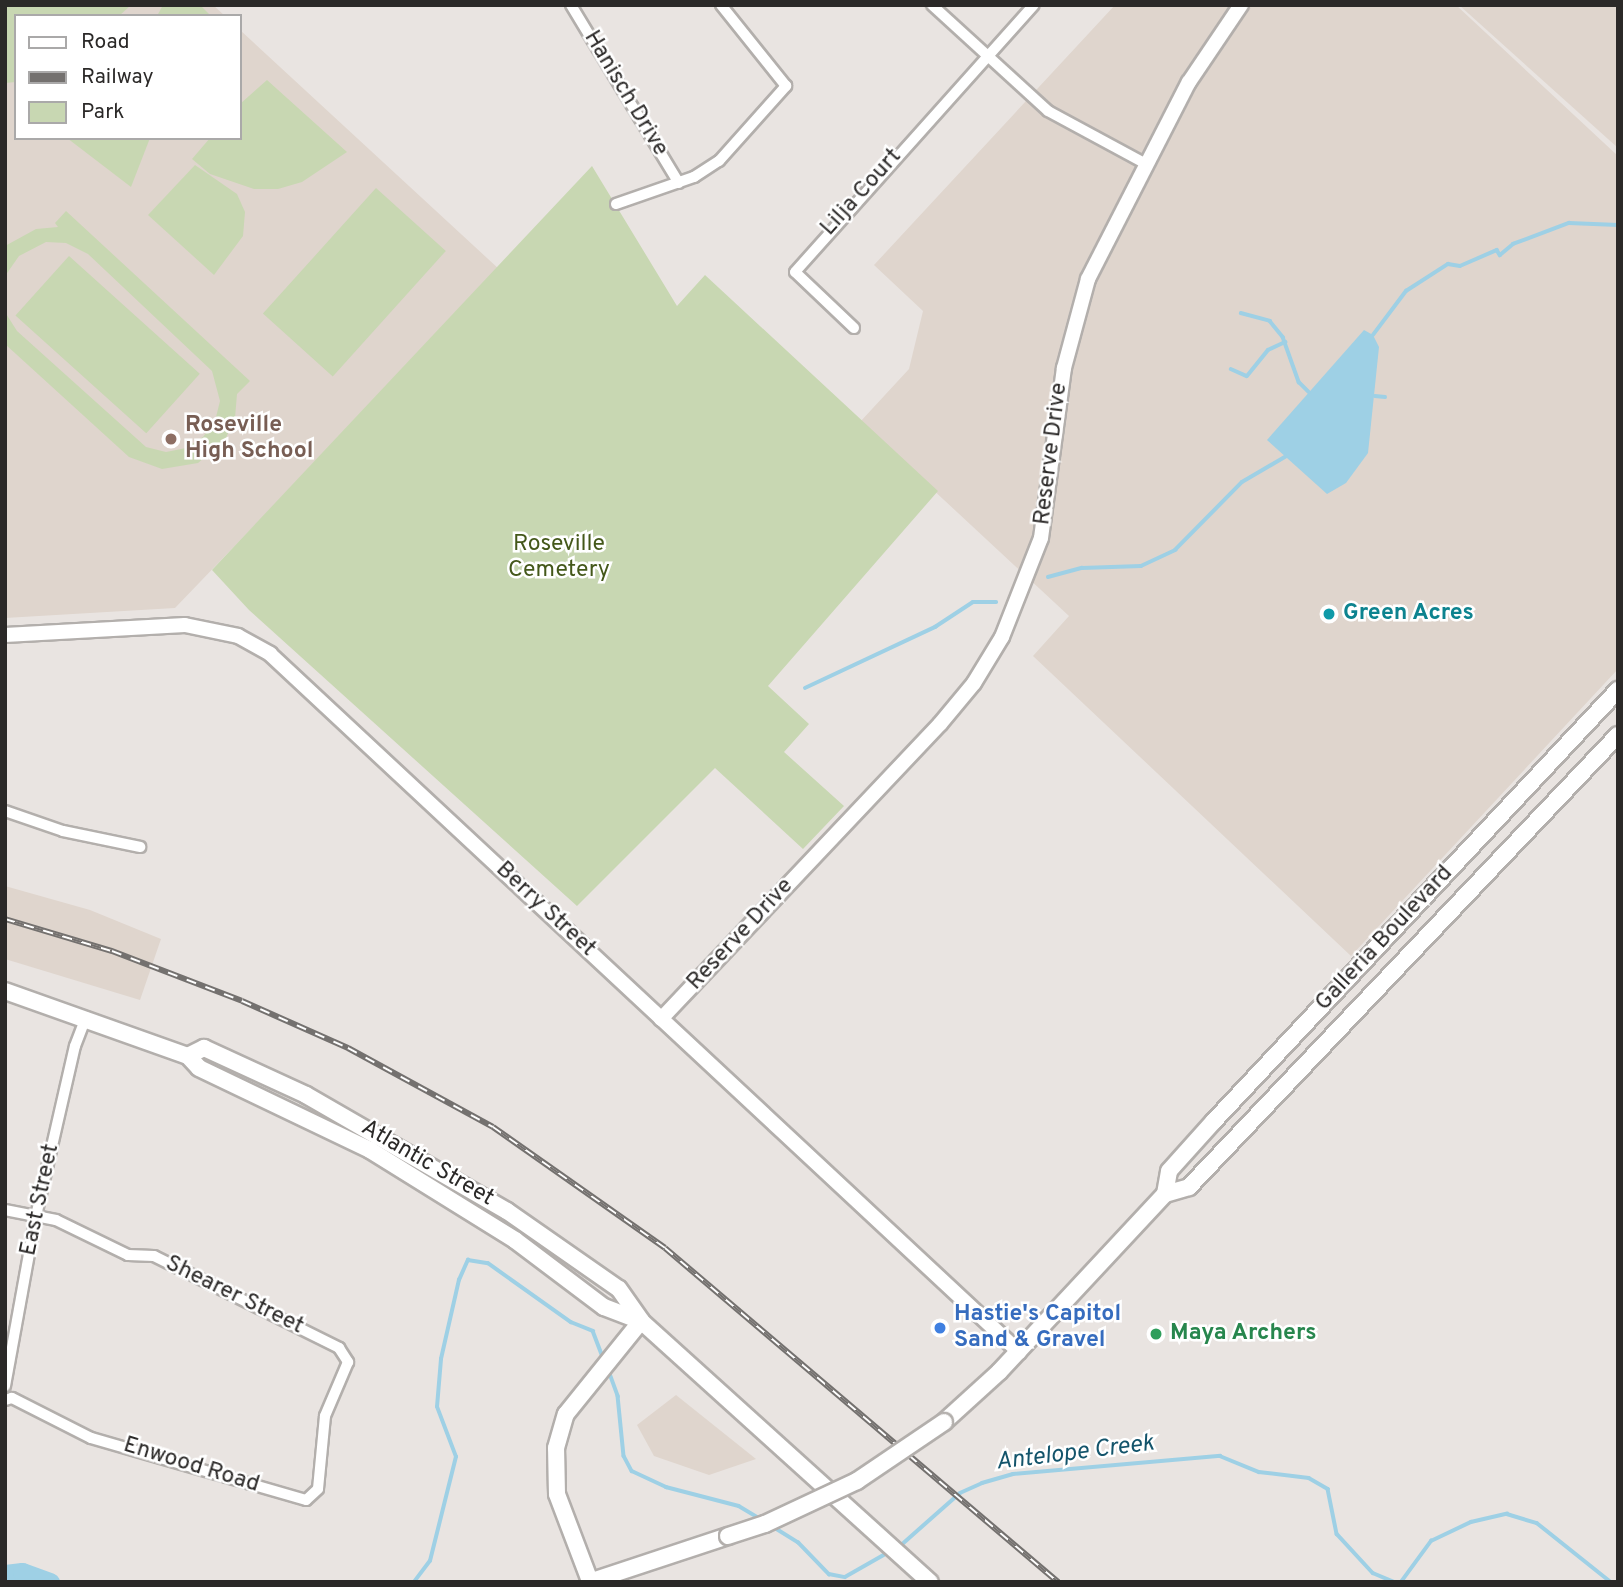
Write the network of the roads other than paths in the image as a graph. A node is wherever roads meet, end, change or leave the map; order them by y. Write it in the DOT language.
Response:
graph roads {
  1 [pos="572,5"];
  2 [pos="721,5"];
  3 [pos="932,5"];
  4 [pos="1034,5"];
  5 [pos="1241,5"];
  6 [pos="987,56"];
  7 [pos="1146,164"];
  8 [pos="679,183"];
  9 [pos="616,204"];
  10 [pos="853,328"];
  11 [pos="5,635"];
  12 [pos="1618,690"];
  13 [pos="1618,735"];
  14 [pos="5,811"];
  15 [pos="140,848"];
  16 [pos="5,991"];
  17 [pos="86,1017"];
  18 [pos="661,1018"];
  19 [pos="188,1056"];
  20 [pos="302,1115"];
  21 [pos="434,1166"];
  22 [pos="1165,1194"];
  23 [pos="5,1210"];
  24 [pos="36,1216"];
  25 [pos="641,1321"];
  26 [pos="1019,1352"];
  27 [pos="5,1386"];
  28 [pos="5,1399"];
  29 [pos="322,1427"];
  30 [pos="925,1577"];
  31 [pos="590,1582"];
  1 -- 8 [label="street, Hanisch Drive"];
  2 -- 8 [label="street"];
  3 -- 6 [label="street"];
  4 -- 6 [label="street"];
  5 -- 7 [label="street, Reserve Drive"];
  6 -- 7 [label="street"];
  6 -- 10 [label="street, Lilja Court"];
  7 -- 18 [label="street, Reserve Drive"];
  8 -- 9 [label="street"];
  11 -- 18 [label="street, Berry Street"];
  12 -- 22 [label="main road, Galleria Boulevard"];
  13 -- 22 [label="main road, Galleria Boulevard"];
  14 -- 15 [label="street"];
  16 -- 17 [label="main road, Atlantic Street"];
  17 -- 19 [label="main road, Atlantic Street"];
  17 -- 24 [label="street, East Street"];
  18 -- 26 [label="street, Berry Street"];
  19 -- 20 [label="main road, Atlantic Street"];
  19 -- 21 [label="main road, Atlantic Street"];
  20 -- 21 [label="main road"];
  20 -- 25 [label="main road, Atlantic Street"];
  21 -- 25 [label="main road, Atlantic Street"];
  22 -- 26 [label="main road, Galleria Boulevard"];
  23 -- 24 [label="street, Shearer Street"];
  24 -- 27 [label="street, East Street"];
  24 -- 29 [label="street, Shearer Street"];
  25 -- 30 [label="main road, Atlantic Street"];
  25 -- 31 [label="main road"];
  26 -- 31 [label="main road, Galleria Boulevard, bridge"];
  28 -- 29 [label="street, Enwood Road"];
}
